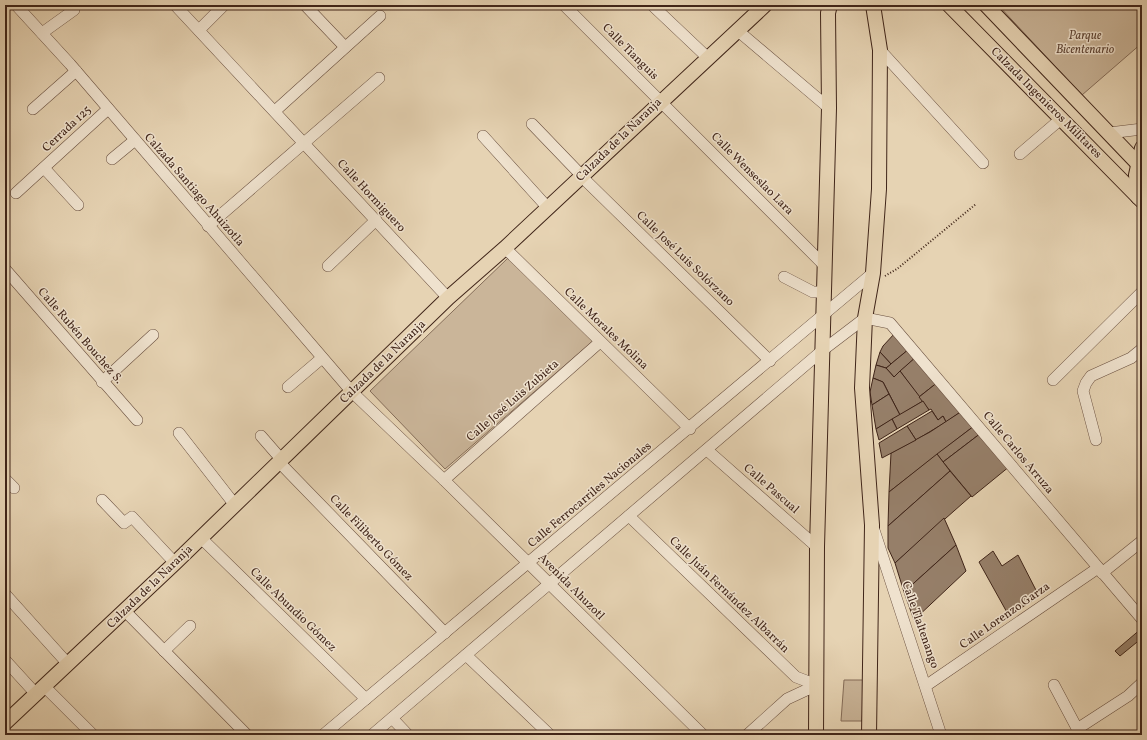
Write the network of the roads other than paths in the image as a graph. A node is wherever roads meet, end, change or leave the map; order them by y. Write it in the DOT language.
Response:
graph roads {
  1 [pos="16,5"];
  2 [pos="174,5"];
  3 [pos="224,5"];
  4 [pos="305,5"];
  5 [pos="564,5"];
  6 [pos="652,5"];
  7 [pos="765,5"];
  8 [pos="830,5"];
  9 [pos="874,5"];
  10 [pos="949,5"];
  11 [pos="986,5"];
  12 [pos="74,10"];
  13 [pos="380,16"];
  14 [pos="199,30"];
  15 [pos="737,30"];
  16 [pos="42,33"];
  17 [pos="345,47"];
  18 [pos="880,50"];
  19 [pos="708,58"];
  20 [pos="76,71"];
  21 [pos="379,78"];
  22 [pos="661,101"];
  23 [pos="830,108"];
  24 [pos="33,109"];
  25 [pos="108,109"];
  26 [pos="274,111"];
  27 [pos="1062,118"];
  28 [pos="532,124"];
  29 [pos="1142,129"];
  30 [pos="1109,133"];
  31 [pos="483,136"];
  32 [pos="135,140"];
  33 [pos="303,142"];
  34 [pos="1142,148"];
  35 [pos="1020,154"];
  36 [pos="112,159"];
  37 [pos="983,163"];
  38 [pos="1141,164"];
  39 [pos="44,168"];
  40 [pos="582,176"];
  41 [pos="16,193"];
  42 [pos="1140,199"];
  43 [pos="78,205"];
  44 [pos="548,208"];
  45 [pos="376,220"];
  46 [pos="208,226"];
  47 [pos="505,248"];
  48 [pos="824,265"];
  49 [pos="328,266"];
  50 [pos="5,269"];
  51 [pos="784,277"];
  52 [pos="872,278"];
  53 [pos="824,292"];
  54 [pos="1142,292"];
  55 [pos="448,298"];
  56 [pos="823,315"];
  57 [pos="865,318"];
  58 [pos="153,335"];
  59 [pos="600,342"];
  60 [pos="1142,349"];
  61 [pos="823,350"];
  62 [pos="322,358"];
  63 [pos="770,361"];
  64 [pos="1053,380"];
  65 [pos="102,382"];
  66 [pos="288,387"];
  67 [pos="352,392"];
  68 [pos="137,420"];
  69 [pos="690,429"];
  70 [pos="179,433"];
  71 [pos="261,436"];
  72 [pos="1096,440"];
  73 [pos="707,450"];
  74 [pos="280,460"];
  75 [pos="5,479"];
  76 [pos="444,480"];
  77 [pos="14,488"];
  78 [pos="102,500"];
  79 [pos="235,505"];
  80 [pos="629,516"];
  81 [pos="872,525"];
  82 [pos="201,538"];
  83 [pos="1142,541"];
  84 [pos="817,547"];
  85 [pos="175,563"];
  86 [pos="528,564"];
  87 [pos="1100,570"];
  88 [pos="550,584"];
  89 [pos="5,594"];
  90 [pos="125,611"];
  91 [pos="1142,619"];
  92 [pos="190,626"];
  93 [pos="445,633"];
  94 [pos="164,651"];
  95 [pos="466,655"];
  96 [pos="5,660"];
  97 [pos="68,664"];
  98 [pos="1142,683"];
  99 [pos="817,685"];
  100 [pos="926,685"];
  101 [pos="1054,685"];
  102 [pos="40,690"];
  103 [pos="366,699"];
  104 [pos="392,718"];
  105 [pos="6,722"];
  106 [pos="1079,732"];
  107 [pos="93,735"];
  108 [pos="247,735"];
  109 [pos="323,735"];
  110 [pos="372,735"];
  111 [pos="408,735"];
  112 [pos="550,735"];
  113 [pos="703,735"];
  114 [pos="747,735"];
  115 [pos="816,735"];
  116 [pos="869,735"];
  117 [pos="941,735"];
  1 -- 16 [label="street, Calzada Santiago Ahuizotla"];
  2 -- 14 [label="street, Calle Hormiguero"];
  3 -- 14 [label="street"];
  4 -- 17 [label="street"];
  5 -- 22 [label="street, Calle Tianguis"];
  6 -- 19 [label="street"];
  7 -- 15 [label="main road, Calzada de la Naranja"];
  8 -- 23 [label="main road"];
  9 -- 18 [label="main road"];
  10 -- 27 [label="main road, Calzada Ingenieros Militares"];
  11 -- 30 [label="main road, Calzada Ingenieros Militares"];
  12 -- 16 [label="street"];
  13 -- 17 [label="street"];
  14 -- 26 [label="street, Calle Hormiguero"];
  15 -- 19 [label="main road, Calzada de la Naranja"];
  15 -- 23 [label="street"];
  16 -- 20 [label="street, Calzada Santiago Ahuizotla"];
  17 -- 26 [label="street"];
  18 -- 37 [label="street"];
  18 -- 52 [label="main road"];
  19 -- 22 [label="main road, Calzada de la Naranja"];
  20 -- 24 [label="street"];
  20 -- 25 [label="street, Calzada Santiago Ahuizotla"];
  21 -- 33 [label="street"];
  22 -- 40 [label="main road, Calzada de la Naranja"];
  22 -- 48 [label="street, Calle Wenseslao Lara"];
  23 -- 48 [label="main road"];
  25 -- 32 [label="street, Calzada Santiago Ahuizotla"];
  25 -- 39 [label="street, Cerrada 125"];
  26 -- 33 [label="street, Calle Hormiguero"];
  27 -- 35 [label="street"];
  27 -- 42 [label="main road, Calzada Ingenieros Militares"];
  28 -- 40 [label="street, Calle José Luis Solórzano"];
  29 -- 30 [label="street"];
  30 -- 38 [label="main road, Calzada Ingenieros Militares"];
  31 -- 44 [label="street"];
  32 -- 36 [label="street"];
  32 -- 46 [label="street, Calzada Santiago Ahuizotla"];
  33 -- 45 [label="street, Calle Hormiguero"];
  33 -- 46 [label="street"];
  34 -- 38 [label="main road"];
  38 -- 42 [label="main road"];
  39 -- 41 [label="street, Cerrada 125"];
  39 -- 43 [label="street, Cerrada 125"];
  40 -- 44 [label="main road, Calzada de la Naranja"];
  40 -- 63 [label="street, Calle José Luis Solórzano"];
  44 -- 47 [label="main road, Calzada de la Naranja"];
  45 -- 49 [label="street"];
  45 -- 55 [label="street, Calle Hormiguero"];
  46 -- 62 [label="street, Calzada Santiago Ahuizotla"];
  47 -- 55 [label="main road, Calzada de la Naranja"];
  47 -- 59 [label="street, Calle Morales Molina"];
  48 -- 53 [label="main road"];
  50 -- 65 [label="street, Calle Rubén Bouchez S."];
  51 -- 53 [label="street"];
  52 -- 56 [label="street, Calle Ferrocarriles Nacionales"];
  52 -- 57 [label="main road"];
  53 -- 56 [label="main road"];
  54 -- 64 [label="street"];
  55 -- 67 [label="main road, Calzada de la Naranja"];
  56 -- 61 [label="main road"];
  56 -- 63 [label="street, Calle Ferrocarriles Nacionales"];
  57 -- 61 [label="street"];
  57 -- 81 [label="main road"];
  57 -- 87 [label="street, Calle Carlos Arruza"];
  58 -- 65 [label="street"];
  59 -- 69 [label="street, Calle Morales Molina"];
  59 -- 76 [label="street, Calle José Luis Zubieta"];
  60 -- 72 [label="street"];
  61 -- 73 [label="street"];
  61 -- 84 [label="main road"];
  62 -- 66 [label="street"];
  62 -- 67 [label="street, Calzada Santiago Ahuizotla"];
  63 -- 69 [label="street, Calle Ferrocarriles Nacionales"];
  65 -- 68 [label="street, Calle Rubén Bouchez S."];
  67 -- 74 [label="main road, Calzada de la Naranja"];
  67 -- 76 [label="street, Avenida Ahuzotl"];
  69 -- 86 [label="street, Calle Ferrocarriles Nacionales"];
  70 -- 79 [label="street"];
  71 -- 74 [label="street, Calle Filiberto Gómez"];
  73 -- 80 [label="street"];
  73 -- 84 [label="street, Calle Pascual"];
  74 -- 79 [label="main road, Calzada de la Naranja"];
  74 -- 93 [label="street, Calle Filiberto Gómez"];
  75 -- 77 [label="street"];
  76 -- 86 [label="street, Avenida Ahuzotl"];
  78 -- 85 [label="street"];
  79 -- 82 [label="main road, Calzada de la Naranja"];
  80 -- 88 [label="street"];
  80 -- 99 [label="street, Calle Juán Fernández Albarrán"];
  81 -- 100 [label="street, Calle Tlaltenango"];
  81 -- 116 [label="main road"];
  82 -- 85 [label="main road, Calzada de la Naranja"];
  82 -- 103 [label="street, Calle Abundio Gómez"];
  83 -- 87 [label="street, Calle Lorenzo Garza"];
  84 -- 99 [label="main road"];
  85 -- 90 [label="main road, Calzada de la Naranja"];
  86 -- 88 [label="street, Avenida Ahuzotl"];
  86 -- 93 [label="street, Calle Ferrocarriles Nacionales"];
  87 -- 91 [label="street, Calle Carlos Arruza"];
  87 -- 100 [label="street, Calle Lorenzo Garza"];
  88 -- 95 [label="street"];
  88 -- 113 [label="street, Avenida Ahuzotl"];
  89 -- 97 [label="street"];
  90 -- 94 [label="street"];
  90 -- 97 [label="main road, Calzada de la Naranja"];
  92 -- 94 [label="street"];
  93 -- 103 [label="street, Calle Ferrocarriles Nacionales"];
  94 -- 108 [label="street"];
  95 -- 104 [label="street"];
  95 -- 112 [label="street"];
  96 -- 102 [label="street"];
  97 -- 102 [label="main road, Calzada de la Naranja"];
  98 -- 106 [label="street"];
  99 -- 114 [label="street"];
  99 -- 115 [label="main road"];
  100 -- 117 [label="street, Calle Tlaltenango"];
  101 -- 106 [label="street"];
  102 -- 105 [label="main road, Calzada de la Naranja"];
  102 -- 107 [label="street"];
  103 -- 109 [label="street, Calle Ferrocarriles Nacionales"];
  104 -- 110 [label="street"];
  104 -- 111 [label="street"];
}
